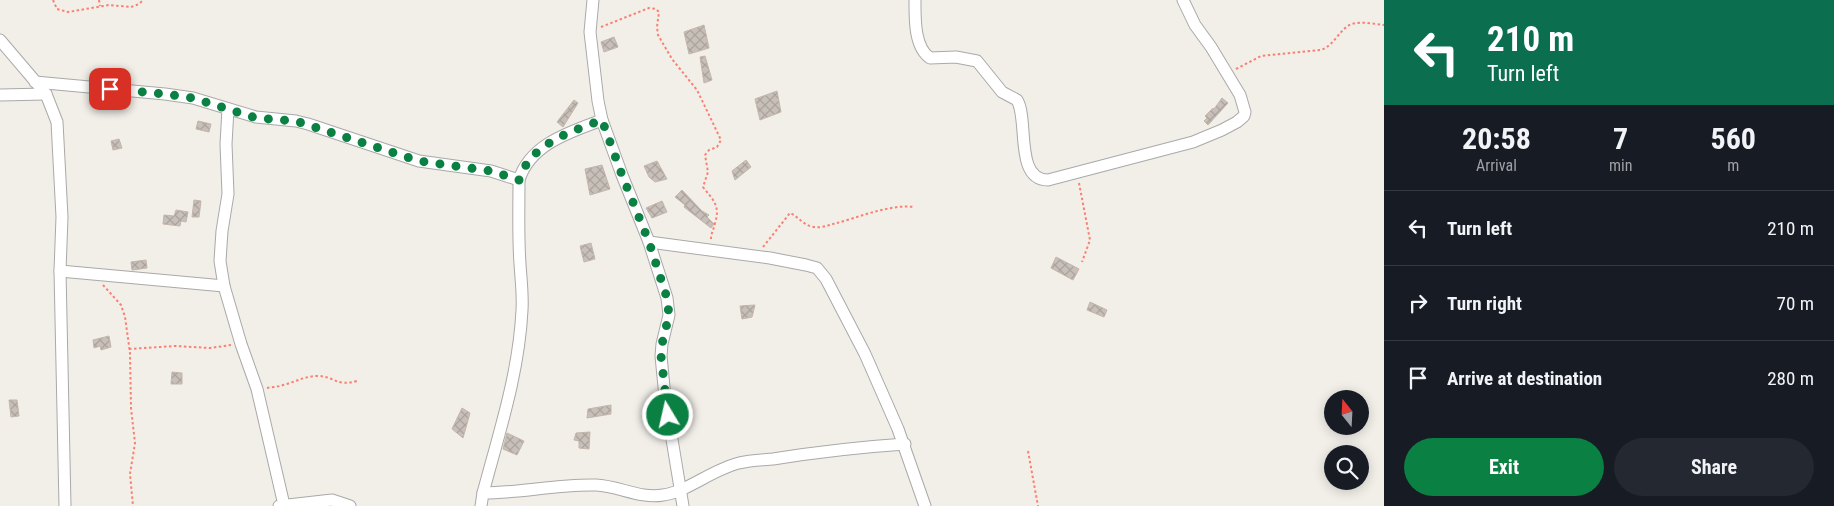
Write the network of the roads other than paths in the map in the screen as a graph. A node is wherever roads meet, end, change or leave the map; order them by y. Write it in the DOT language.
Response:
graph roads {
  1 [pos="593,0"];
  2 [pos="915,0"];
  3 [pos="1182,0"];
  4 [pos="0,40"];
  5 [pos="34,82"];
  6 [pos="0,94"];
  7 [pos="46,94"];
  8 [pos="228,109"];
  9 [pos="602,120"];
  10 [pos="519,180"];
  11 [pos="649,242"];
  12 [pos="60,272"];
  13 [pos="224,286"];
  14 [pos="904,444"];
  15 [pos="681,489"];
  16 [pos="483,493"];
  17 [pos="65,506"];
  18 [pos="282,506"];
  19 [pos="350,506"];
  20 [pos="481,506"];
  21 [pos="683,506"];
  22 [pos="925,506"];
  1 -- 9 [label="street"];
  2 -- 3 [label="street"];
  4 -- 5 [label="street"];
  5 -- 7 [label="street"];
  5 -- 8 [label="street"];
  6 -- 7 [label="street"];
  7 -- 12 [label="street"];
  8 -- 10 [label="street"];
  8 -- 13 [label="street"];
  9 -- 10 [label="street"];
  9 -- 11 [label="street"];
  10 -- 16 [label="street"];
  11 -- 14 [label="street"];
  11 -- 15 [label="street"];
  12 -- 13 [label="street"];
  12 -- 17 [label="street"];
  13 -- 18 [label="street"];
  14 -- 15 [label="street"];
  14 -- 22 [label="street"];
  15 -- 16 [label="street"];
  15 -- 21 [label="street"];
  16 -- 20 [label="street"];
  18 -- 19 [label="street"];
}
